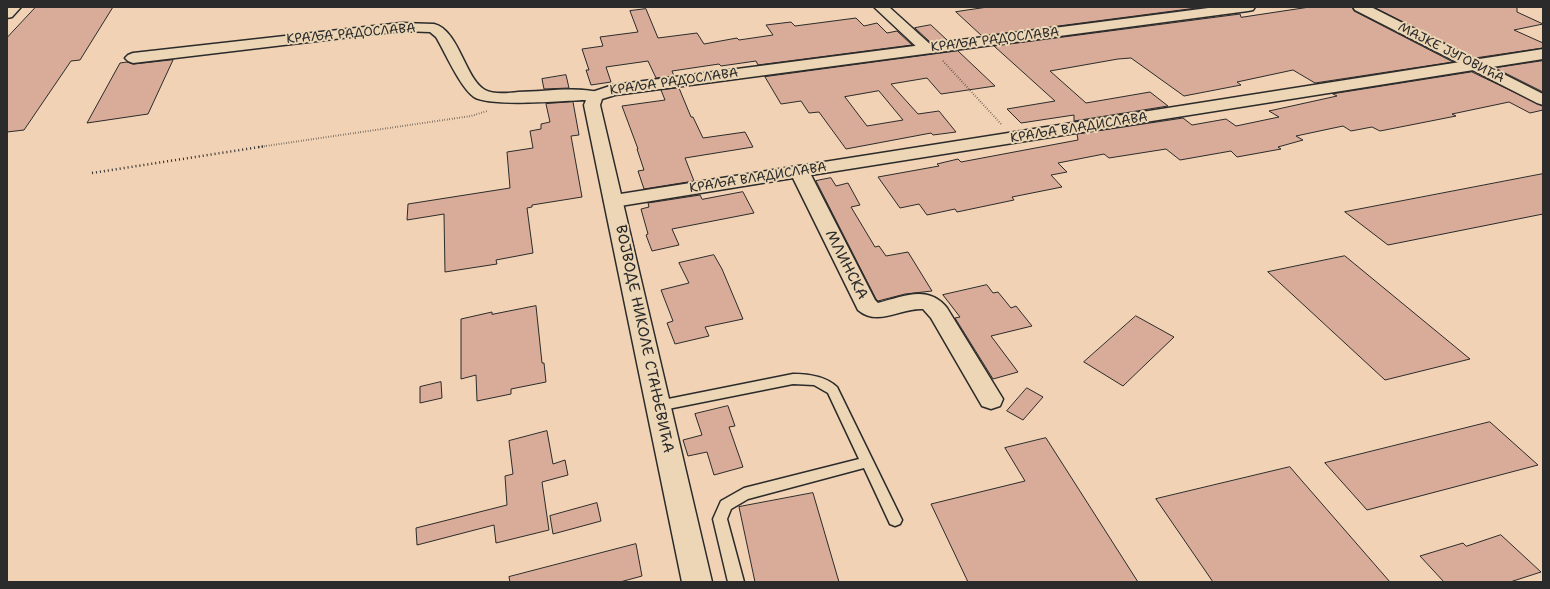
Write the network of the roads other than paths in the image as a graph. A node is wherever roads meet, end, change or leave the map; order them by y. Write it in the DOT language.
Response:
graph roads {
  1 [pos="14,7"];
  2 [pos="882,7"];
  3 [pos="1248,7"];
  4 [pos="1360,7"];
  5 [pos="7,14"];
  6 [pos="928,48"];
  7 [pos="1543,54"];
  8 [pos="133,58"];
  9 [pos="1474,65"];
  10 [pos="595,96"];
  11 [pos="1543,100"];
  12 [pos="799,171"];
  13 [pos="614,201"];
  14 [pos="991,399"];
  15 [pos="658,406"];
  16 [pos="867,462"];
  17 [pos="895,520"];
  18 [pos="697,582"];
  19 [pos="736,582"];
  1 -- 5 [label="street"];
  2 -- 6 [label="street"];
  3 -- 6 [label="street, КРАЉА РАДОСЛАВА"];
  4 -- 9 [label="street, МАЈКЕ ЈУГОВИЋА"];
  6 -- 10 [label="street, КРАЉА РАДОСЛАВА"];
  7 -- 9 [label="street, КРАЉА ВЛАДИСЛАВА"];
  8 -- 10 [label="street, КРАЉА РАДОСЛАВА"];
  9 -- 11 [label="street, МАЈКЕ ЈУГОВИЋА"];
  9 -- 12 [label="street, КРАЉА ВЛАДИСЛАВА"];
  10 -- 13 [label="street, ВОЈВОДЕ НИКОЛЕ СТАЊЕВИЋА"];
  12 -- 13 [label="street, КРАЉА ВЛАДИСЛАВА"];
  12 -- 14 [label="street, МЛИНСКА"];
  13 -- 15 [label="street, ВОЈВОДЕ НИКОЛЕ СТАЊЕВИЋА"];
  15 -- 16 [label="lane"];
  15 -- 18 [label="street, ВОЈВОДЕ НИКОЛЕ СТАЊЕВИЋА"];
  16 -- 17 [label="lane"];
  16 -- 19 [label="lane"];
}
